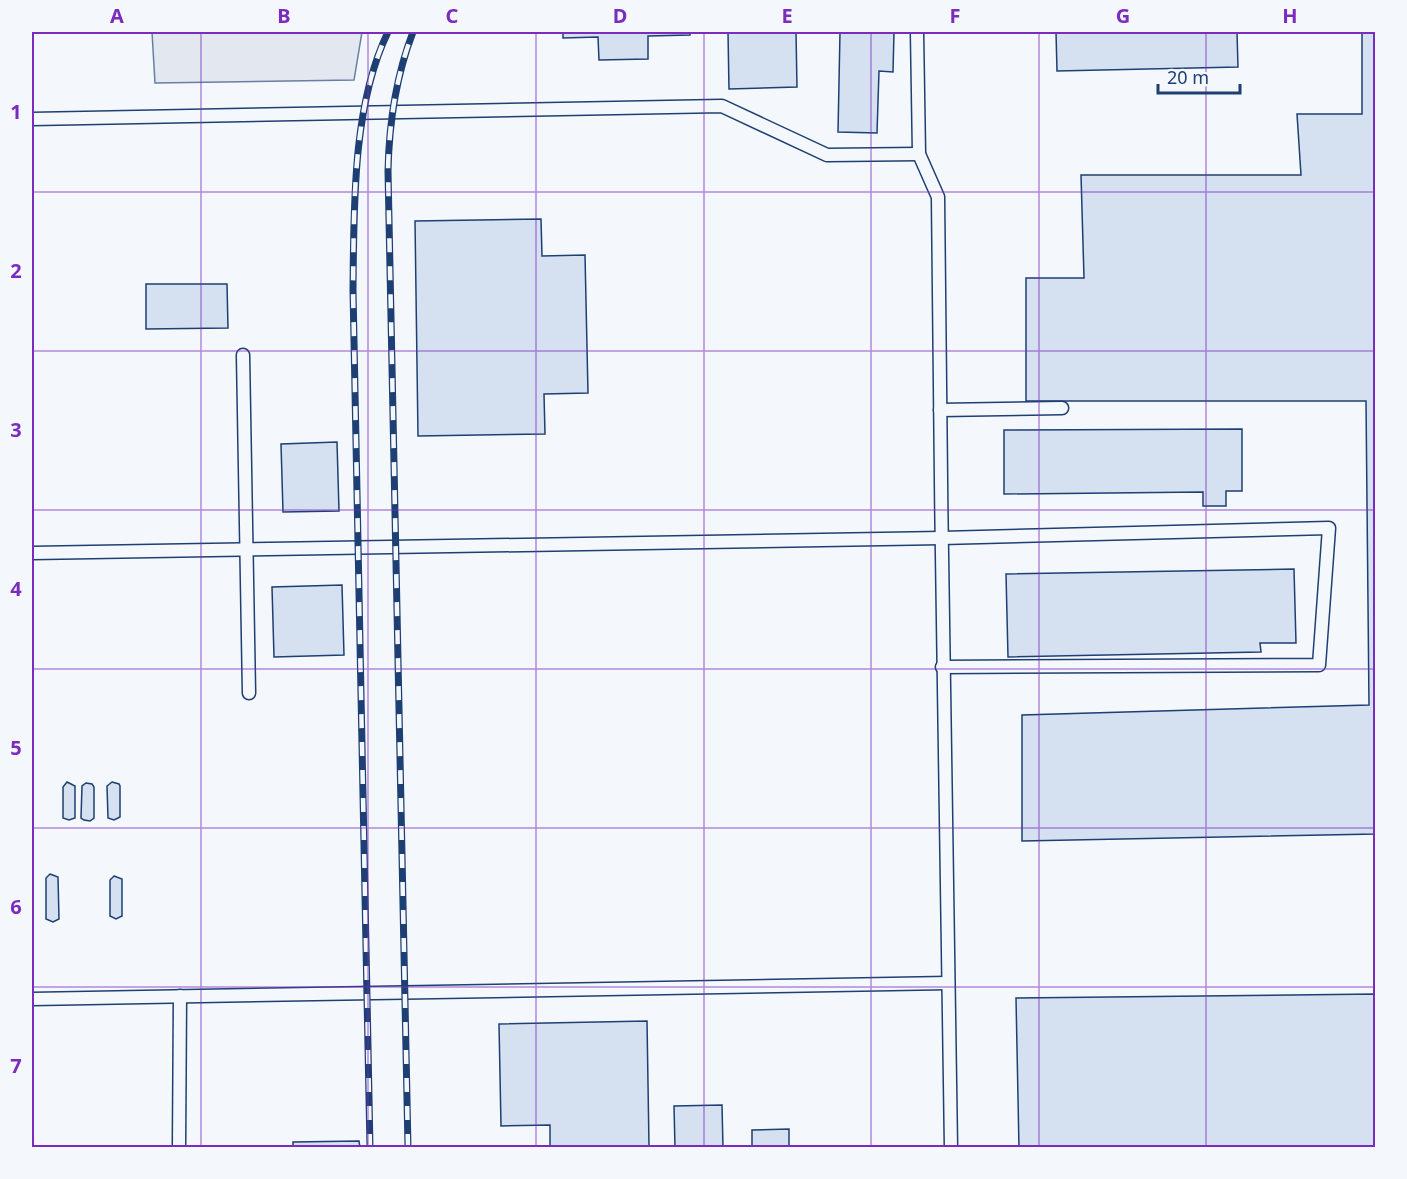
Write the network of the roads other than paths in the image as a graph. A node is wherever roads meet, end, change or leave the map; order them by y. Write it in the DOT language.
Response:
graph roads {
  1 [pos="917,32"];
  2 [pos="32,119"];
  3 [pos="919,154"];
  4 [pos="243,355"];
  5 [pos="1062,408"];
  6 [pos="940,410"];
  7 [pos="942,538"];
  8 [pos="247,549"];
  9 [pos="32,553"];
  10 [pos="942,667"];
  11 [pos="249,693"];
  12 [pos="948,983"];
  13 [pos="180,996"];
  14 [pos="32,999"];
  15 [pos="179,1148"];
  16 [pos="951,1148"];
  1 -- 3 [label="lane"];
  2 -- 3 [label="lane"];
  3 -- 6 [label="lane"];
  4 -- 8 [label="lane"];
  5 -- 6 [label="lane"];
  6 -- 7 [label="lane"];
  7 -- 8 [label="lane"];
  7 -- 10 [label="lane"];
  7 -- 10 [label="lane"];
  8 -- 9 [label="lane"];
  8 -- 11 [label="lane"];
  10 -- 12 [label="lane"];
  12 -- 13 [label="lane"];
  12 -- 16 [label="lane"];
  13 -- 14 [label="lane"];
  13 -- 15 [label="lane"];
}
